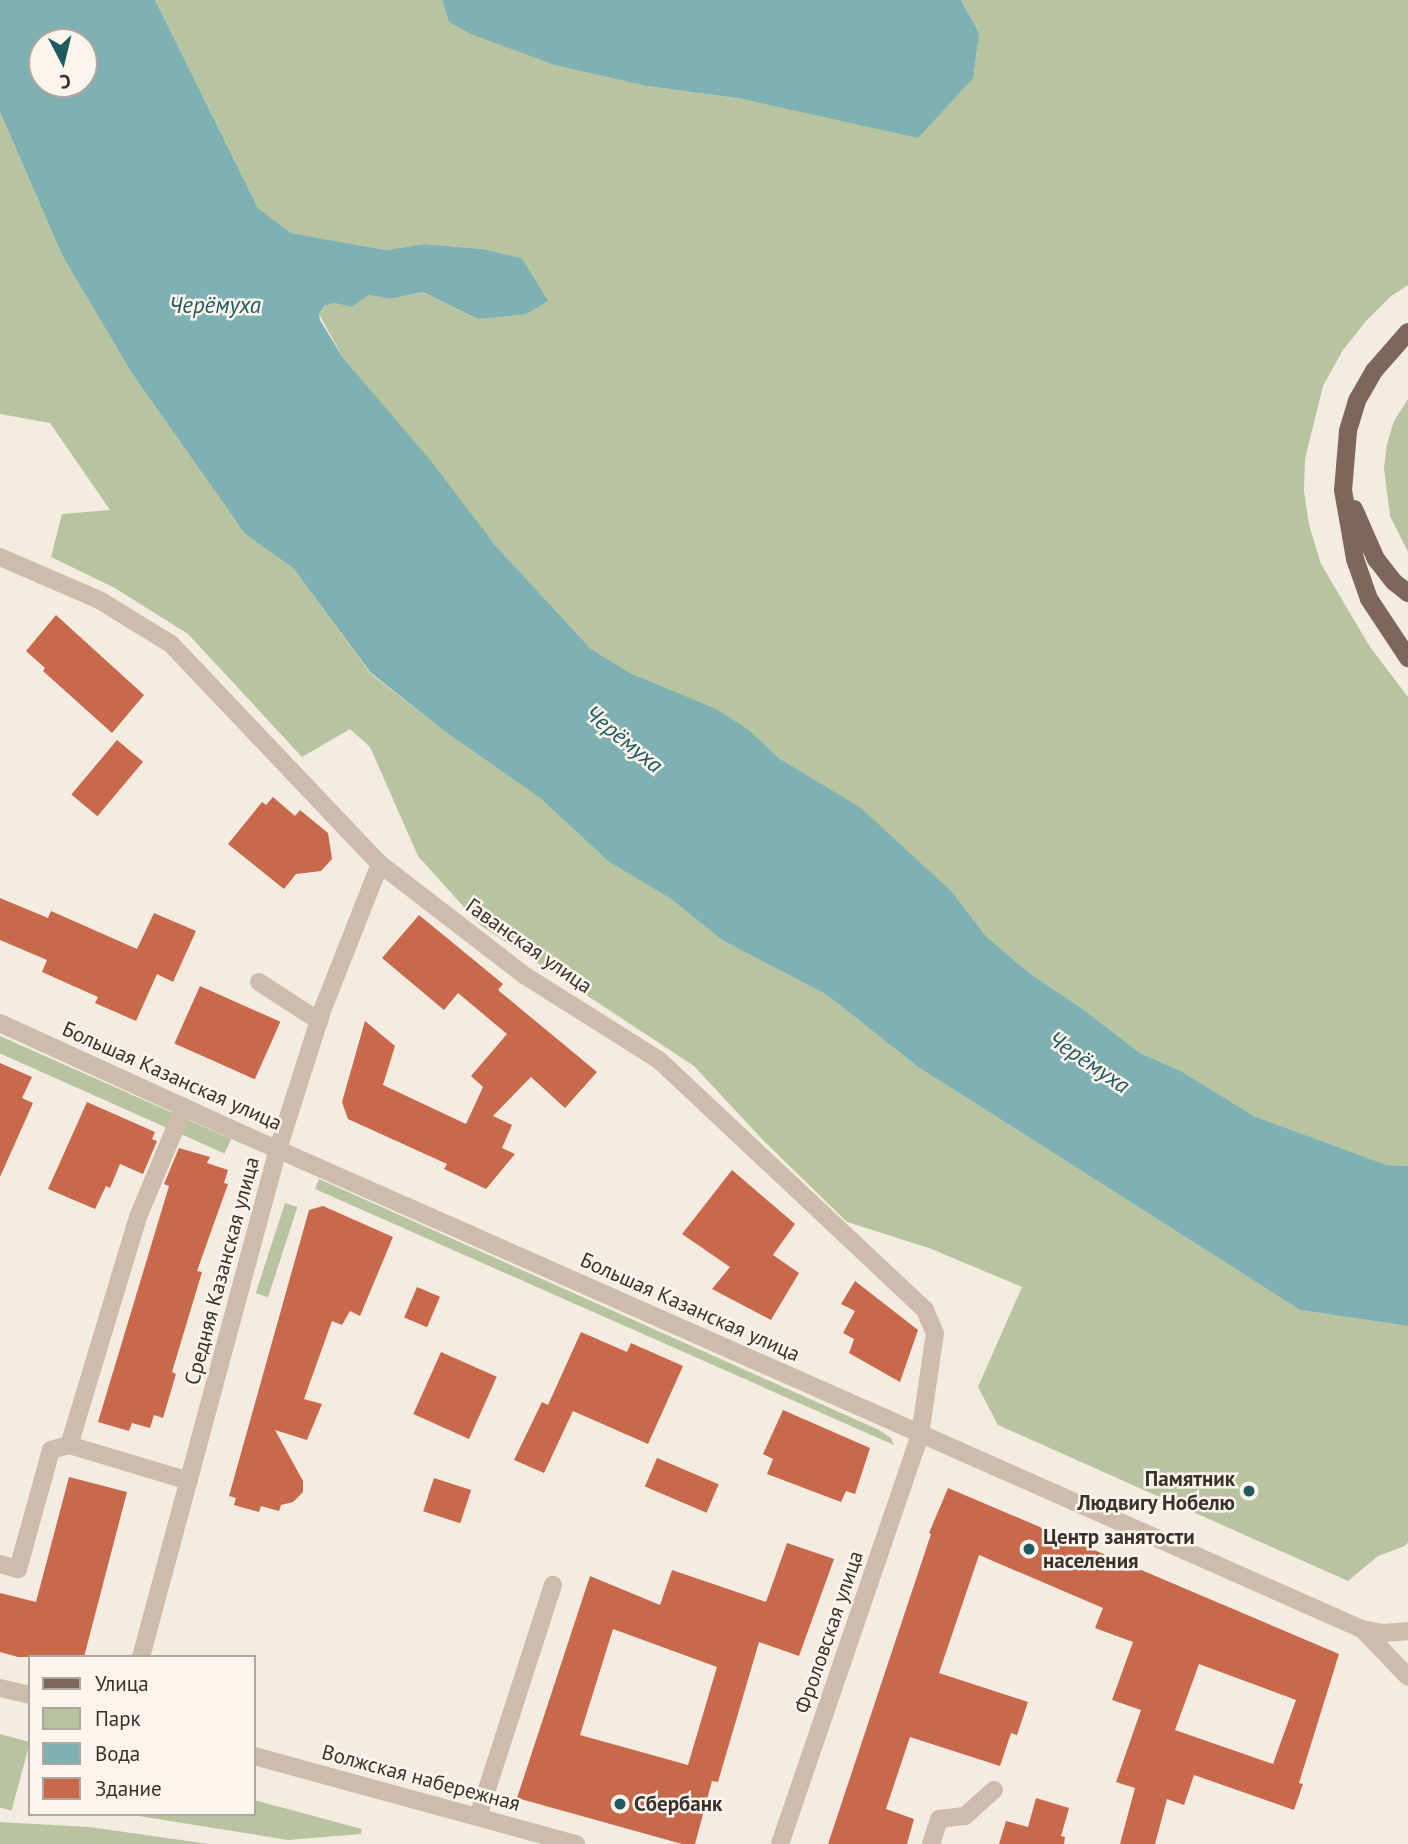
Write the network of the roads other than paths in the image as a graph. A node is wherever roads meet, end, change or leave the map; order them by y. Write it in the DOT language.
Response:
graph roads {
  1 [pos="1408,332"];
  2 [pos="1348,431"];
  3 [pos="0,557"];
  4 [pos="1408,593"];
  5 [pos="1408,658"];
  6 [pos="380,864"];
  7 [pos="259,982"];
  8 [pos="319,1021"];
  9 [pos="0,1023"];
  10 [pos="184,1107"];
  11 [pos="278,1149"];
  12 [pos="920,1435"];
  13 [pos="69,1445"];
  14 [pos="189,1481"];
  15 [pos="0,1564"];
  16 [pos="553,1585"];
  17 [pos="1362,1629"];
  18 [pos="1408,1631"];
  19 [pos="142,1655"];
  20 [pos="1408,1677"];
  21 [pos="0,1688"];
  22 [pos="28,1695"];
  23 [pos="256,1757"];
  24 [pos="994,1790"];
  25 [pos="478,1817"];
  26 [pos="576,1844"];
  27 [pos="780,1844"];
  28 [pos="931,1844"];
  1 -- 2 [label="main road"];
  2 -- 4 [label="main road"];
  2 -- 5 [label="main road"];
  3 -- 6 [label="street, Гаванская улица"];
  6 -- 8 [label="street, Средняя Казанская улица"];
  6 -- 12 [label="street, Гаванская улица"];
  7 -- 8 [label="street"];
  8 -- 11 [label="street, Средняя Казанская улица"];
  9 -- 10 [label="street, Большая Казанская улица"];
  10 -- 11 [label="street, Большая Казанская улица"];
  10 -- 13 [label="street"];
  11 -- 12 [label="street, Большая Казанская улица"];
  11 -- 14 [label="street, Средняя Казанская улица"];
  12 -- 17 [label="street, Большая Казанская улица"];
  12 -- 27 [label="street, Фроловская улица"];
  13 -- 14 [label="street"];
  13 -- 15 [label="street"];
  14 -- 19 [label="street, Средняя Казанская улица"];
  16 -- 25 [label="street"];
  17 -- 18 [label="street"];
  17 -- 20 [label="street"];
  21 -- 22 [label="street"];
  23 -- 25 [label="street, Волжская набережная"];
  24 -- 28 [label="street"];
  25 -- 26 [label="street, Волжская набережная"];
}
